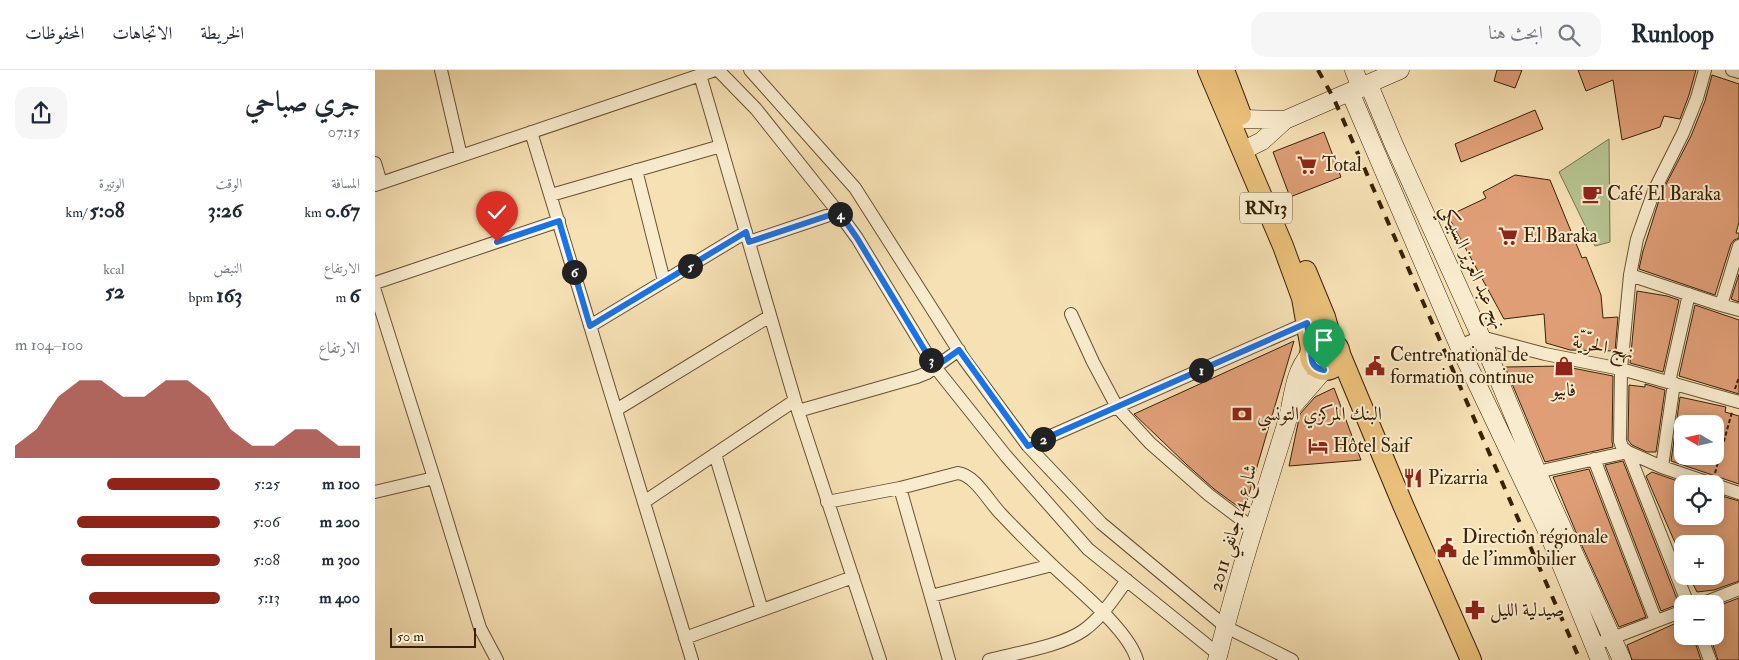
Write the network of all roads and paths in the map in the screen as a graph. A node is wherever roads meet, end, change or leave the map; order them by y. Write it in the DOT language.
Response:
graph roads {
  1 [pos="441,70"];
  2 [pos="716,70"];
  3 [pos="750,70"];
  4 [pos="1208,70"];
  5 [pos="1224,70"];
  6 [pos="1354,70"];
  7 [pos="1400,70"];
  8 [pos="1705,70"];
  9 [pos="1732,70"];
  10 [pos="1739,72"];
  11 [pos="700,75"];
  12 [pos="1360,88"];
  13 [pos="1285,120"];
  14 [pos="1236,121"];
  15 [pos="531,132"];
  16 [pos="721,146"];
  17 [pos="1248,148"];
  18 [pos="461,156"];
  19 [pos="375,163"];
  20 [pos="636,170"];
  21 [pos="378,184"];
  22 [pos="551,195"];
  23 [pos="839,212"];
  24 [pos="559,221"];
  25 [pos="747,237"];
  26 [pos="1739,246"];
  27 [pos="1630,275"];
  28 [pos="664,281"];
  29 [pos="375,283"];
  30 [pos="375,291"];
  31 [pos="1689,294"];
  32 [pos="1721,305"];
  33 [pos="1739,310"];
  34 [pos="1071,314"];
  35 [pos="770,316"];
  36 [pos="1307,323"];
  37 [pos="590,326"];
  38 [pos="1481,337"];
  39 [pos="1459,346"];
  40 [pos="959,350"];
  41 [pos="1310,351"];
  42 [pos="1331,359"];
  43 [pos="935,367"];
  44 [pos="1621,369"];
  45 [pos="1672,383"];
  46 [pos="1737,401"];
  47 [pos="796,406"];
  48 [pos="1117,407"];
  49 [pos="1291,408"];
  50 [pos="616,410"];
  51 [pos="1028,446"];
  52 [pos="1627,452"];
  53 [pos="715,454"];
  54 [pos="1595,459"];
  55 [pos="1662,467"];
  56 [pos="1537,472"];
  57 [pos="1686,475"];
  58 [pos="1716,475"];
  59 [pos="434,478"];
  60 [pos="900,488"];
  61 [pos="1724,488"];
  62 [pos="375,492"];
  63 [pos="1739,493"];
  64 [pos="644,502"];
  65 [pos="827,502"];
  66 [pos="1254,529"];
  67 [pos="1052,566"];
  68 [pos="853,577"];
  69 [pos="1127,580"];
  70 [pos="1739,589"];
  71 [pos="1684,595"];
  72 [pos="1724,595"];
  73 [pos="931,596"];
  74 [pos="762,610"];
  75 [pos="1103,612"];
  76 [pos="1674,614"];
  77 [pos="1657,621"];
  78 [pos="1226,627"];
  79 [pos="685,638"];
  80 [pos="1613,638"];
  81 [pos="1704,645"];
  82 [pos="1597,653"];
  83 [pos="1041,654"];
  84 [pos="1217,657"];
  85 [pos="877,659"];
  86 [pos="497,660"];
  87 [pos="692,660"];
  88 [pos="949,660"];
  89 [pos="989,660"];
  90 [pos="1137,660"];
  91 [pos="1292,660"];
  92 [pos="1471,660"];
  93 [pos="1622,660"];
  94 [pos="1710,660"];
  1 -- 18 [label="street"];
  2 -- 11 [label="street"];
  2 -- 23 [label="street"];
  3 -- 40 [label="street"];
  4 -- 14 [label="main road, RN13"];
  5 -- 14 [label="main road, RN13"];
  6 -- 12 [label="street, نهج عبد العزيز السبيكي"];
  7 -- 12 [label="street"];
  8 -- 27 [label="street"];
  9 -- 10 [label="street"];
  11 -- 15 [label="street"];
  11 -- 16 [label="street"];
  12 -- 13 [label="street"];
  12 -- 38 [label="street, نهج عبد العزيز السبيكي"];
  12 -- 39 [label="street, نهج عبد العزيز السبيكي"];
  13 -- 14 [label="street"];
  13 -- 17 [label="street"];
  14 -- 17 [label="main road, RN13"];
  15 -- 18 [label="street"];
  15 -- 22 [label="street"];
  16 -- 20 [label="street"];
  16 -- 25 [label="street"];
  17 -- 36 [label="main road, RN13"];
  17 -- 42 [label="main road, RN13"];
  18 -- 21 [label="street"];
  19 -- 21 [label="street"];
  20 -- 22 [label="street"];
  20 -- 28 [label="street"];
  22 -- 24 [label="street"];
  23 -- 25 [label="street"];
  23 -- 43 [label="street"];
  24 -- 29 [label="street"];
  24 -- 37 [label="street"];
  25 -- 28 [label="street"];
  25 -- 35 [label="street"];
  26 -- 32 [label="street"];
  27 -- 31 [label="street"];
  27 -- 44 [label="street"];
  28 -- 37 [label="street"];
  30 -- 59 [label="street"];
  31 -- 32 [label="street"];
  31 -- 45 [label="street"];
  32 -- 33 [label="street"];
  34 -- 48 [label="street"];
  35 -- 47 [label="street"];
  35 -- 50 [label="street"];
  36 -- 41 [label="main road, RN13"];
  36 -- 48 [label="street"];
  37 -- 50 [label="street"];
  38 -- 39 [label="street"];
  38 -- 44 [label="street, نهج الحرّيّة"];
  38 -- 56 [label="street, نهج عبد العزيز السبيكي"];
  39 -- 82 [label="street, نهج عبد العزيز السبيكي"];
  40 -- 43 [label="street"];
  40 -- 51 [label="street"];
  41 -- 42 [label="main road"];
  41 -- 49 [label="street, شارع 14 جانفي 2011"];
  42 -- 49 [label="street, شارع 14 جانفي 2011"];
  42 -- 92 [label="main road"];
  43 -- 47 [label="street"];
  43 -- 69 [label="street"];
  44 -- 45 [label="street, نهج الحرّيّة"];
  44 -- 52 [label="street"];
  45 -- 46 [label="street, نهج الحرّيّة"];
  45 -- 55 [label="street"];
  46 -- 58 [label="path"];
  47 -- 53 [label="street"];
  47 -- 65 [label="street"];
  48 -- 51 [label="street"];
  48 -- 66 [label="street"];
  49 -- 66 [label="street, شارع 14 جانفي 2011"];
  50 -- 64 [label="street"];
  51 -- 78 [label="street"];
  52 -- 54 [label="street"];
  52 -- 55 [label="street"];
  52 -- 71 [label="street"];
  53 -- 64 [label="street"];
  53 -- 74 [label="street"];
  54 -- 56 [label="street"];
  54 -- 77 [label="street"];
  55 -- 57 [label="street"];
  56 -- 80 [label="street, نهج عبد العزيز السبيكي"];
  59 -- 62 [label="street"];
  59 -- 86 [label="street"];
  60 -- 65 [label="street"];
  60 -- 67 [label="street"];
  60 -- 73 [label="street"];
  61 -- 63 [label="street"];
  64 -- 79 [label="street"];
  65 -- 68 [label="street"];
  66 -- 78 [label="street, شارع 14 جانفي 2011"];
  67 -- 73 [label="street"];
  67 -- 75 [label="street"];
  68 -- 74 [label="street"];
  68 -- 85 [label="street"];
  69 -- 75 [label="street"];
  69 -- 84 [label="street"];
  70 -- 72 [label="street"];
  73 -- 88 [label="street"];
  74 -- 79 [label="street"];
  75 -- 83 [label="street"];
  75 -- 90 [label="street"];
  76 -- 77 [label="street"];
  77 -- 80 [label="street"];
  78 -- 84 [label="street, شارع 14 جانفي 2011"];
  78 -- 91 [label="street"];
  79 -- 87 [label="street"];
  80 -- 82 [label="street"];
  80 -- 93 [label="street, نهج عبد العزيز السبيكي"];
  81 -- 94 [label="street"];
  83 -- 89 [label="street"];
}
